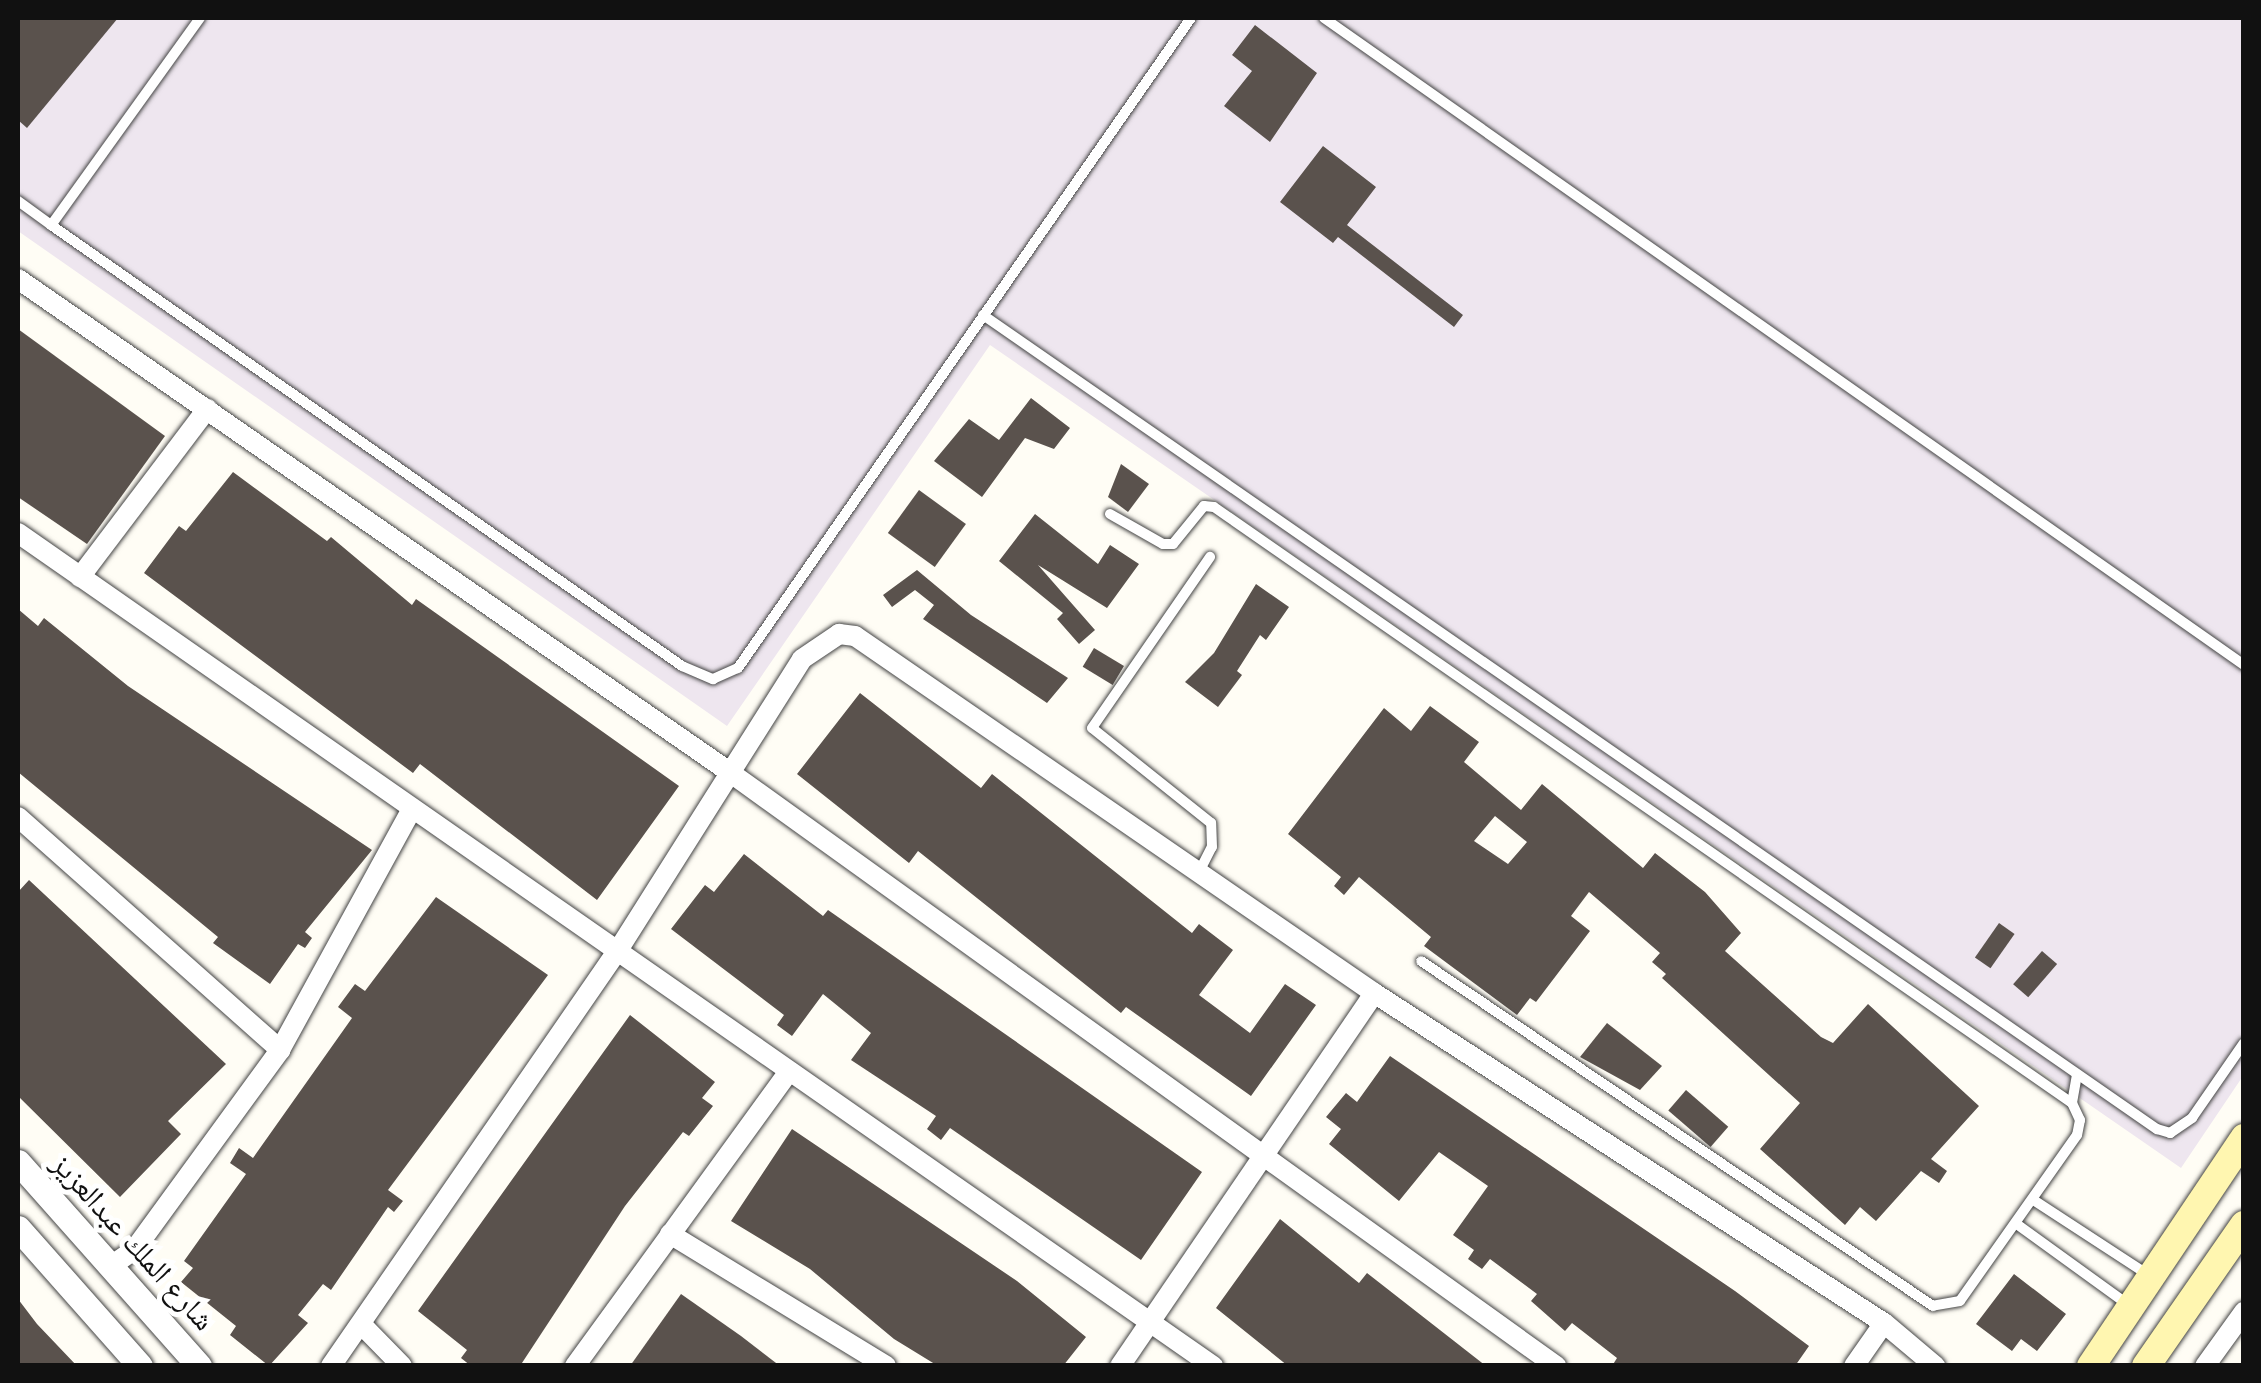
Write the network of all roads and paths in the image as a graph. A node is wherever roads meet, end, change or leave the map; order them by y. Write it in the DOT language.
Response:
graph roads {
  1 [pos="200,18"];
  2 [pos="1191,18"];
  3 [pos="1324,18"];
  4 [pos="18,201"];
  5 [pos="51,225"];
  6 [pos="18,279"];
  7 [pos="983,316"];
  8 [pos="207,409"];
  9 [pos="1110,514"];
  10 [pos="18,533"];
  11 [pos="1210,556"];
  12 [pos="80,578"];
  13 [pos="2244,665"];
  14 [pos="728,771"];
  15 [pos="411,811"];
  16 [pos="18,817"];
  17 [pos="1198,872"];
  18 [pos="615,955"];
  19 [pos="1421,961"];
  20 [pos="1374,993"];
  21 [pos="2244,1044"];
  22 [pos="280,1050"];
  23 [pos="788,1073"];
  24 [pos="2076,1074"];
  25 [pos="2072,1103"];
  26 [pos="2244,1138"];
  27 [pos="1265,1154"];
  28 [pos="18,1162"];
  29 [pos="2034,1201"];
  30 [pos="2244,1224"];
  31 [pos="2018,1225"];
  32 [pos="18,1228"];
  33 [pos="670,1234"];
  34 [pos="111,1266"];
  35 [pos="2151,1277"];
  36 [pos="2131,1306"];
  37 [pos="2244,1312"];
  38 [pos="1150,1321"];
  39 [pos="1884,1324"];
  40 [pos="362,1325"];
  41 [pos="856,1358"];
  42 [pos="140,1366"];
  43 [pos="200,1366"];
  44 [pos="332,1366"];
  45 [pos="402,1366"];
  46 [pos="575,1366"];
  47 [pos="886,1366"];
  48 [pos="1120,1366"];
  49 [pos="1214,1366"];
  50 [pos="1556,1366"];
  51 [pos="1854,1366"];
  52 [pos="1935,1366"];
  53 [pos="2091,1366"];
  54 [pos="2146,1366"];
  55 [pos="2204,1366"];
  1 -- 5 [label="lane"];
  2 -- 7 [label="lane"];
  3 -- 13 [label="lane"];
  4 -- 5 [label="lane"];
  5 -- 7 [label="lane"];
  6 -- 8 [label="street"];
  7 -- 24 [label="lane"];
  8 -- 12 [label="street"];
  8 -- 14 [label="street"];
  9 -- 25 [label="lane"];
  10 -- 12 [label="street"];
  11 -- 17 [label="lane"];
  12 -- 15 [label="street"];
  14 -- 17 [label="street"];
  14 -- 18 [label="street"];
  14 -- 27 [label="street"];
  15 -- 18 [label="street"];
  15 -- 22 [label="street"];
  16 -- 22 [label="street"];
  17 -- 20 [label="street"];
  18 -- 23 [label="street"];
  18 -- 40 [label="street"];
  19 -- 31 [label="lane"];
  20 -- 27 [label="street"];
  20 -- 39 [label="street"];
  21 -- 24 [label="lane"];
  22 -- 34 [label="street"];
  23 -- 33 [label="street"];
  23 -- 38 [label="street"];
  24 -- 25 [label="lane"];
  25 -- 29 [label="lane"];
  26 -- 35 [label="main road"];
  27 -- 38 [label="street"];
  27 -- 50 [label="street"];
  28 -- 34 [label="street, شارع الملك عبدالعزيز"];
  29 -- 31 [label="lane"];
  29 -- 35 [label="lane"];
  30 -- 54 [label="main road"];
  31 -- 36 [label="lane"];
  32 -- 42 [label="street"];
  33 -- 41 [label="street"];
  33 -- 46 [label="street"];
  34 -- 43 [label="street, شارع الملك عبدالعزيز"];
  35 -- 36 [label="main road"];
  36 -- 53 [label="main road"];
  37 -- 55 [label="street"];
  38 -- 48 [label="street"];
  38 -- 49 [label="street"];
  39 -- 51 [label="street"];
  39 -- 52 [label="street"];
  40 -- 44 [label="street"];
  40 -- 45 [label="street"];
  41 -- 47 [label="street"];
}
